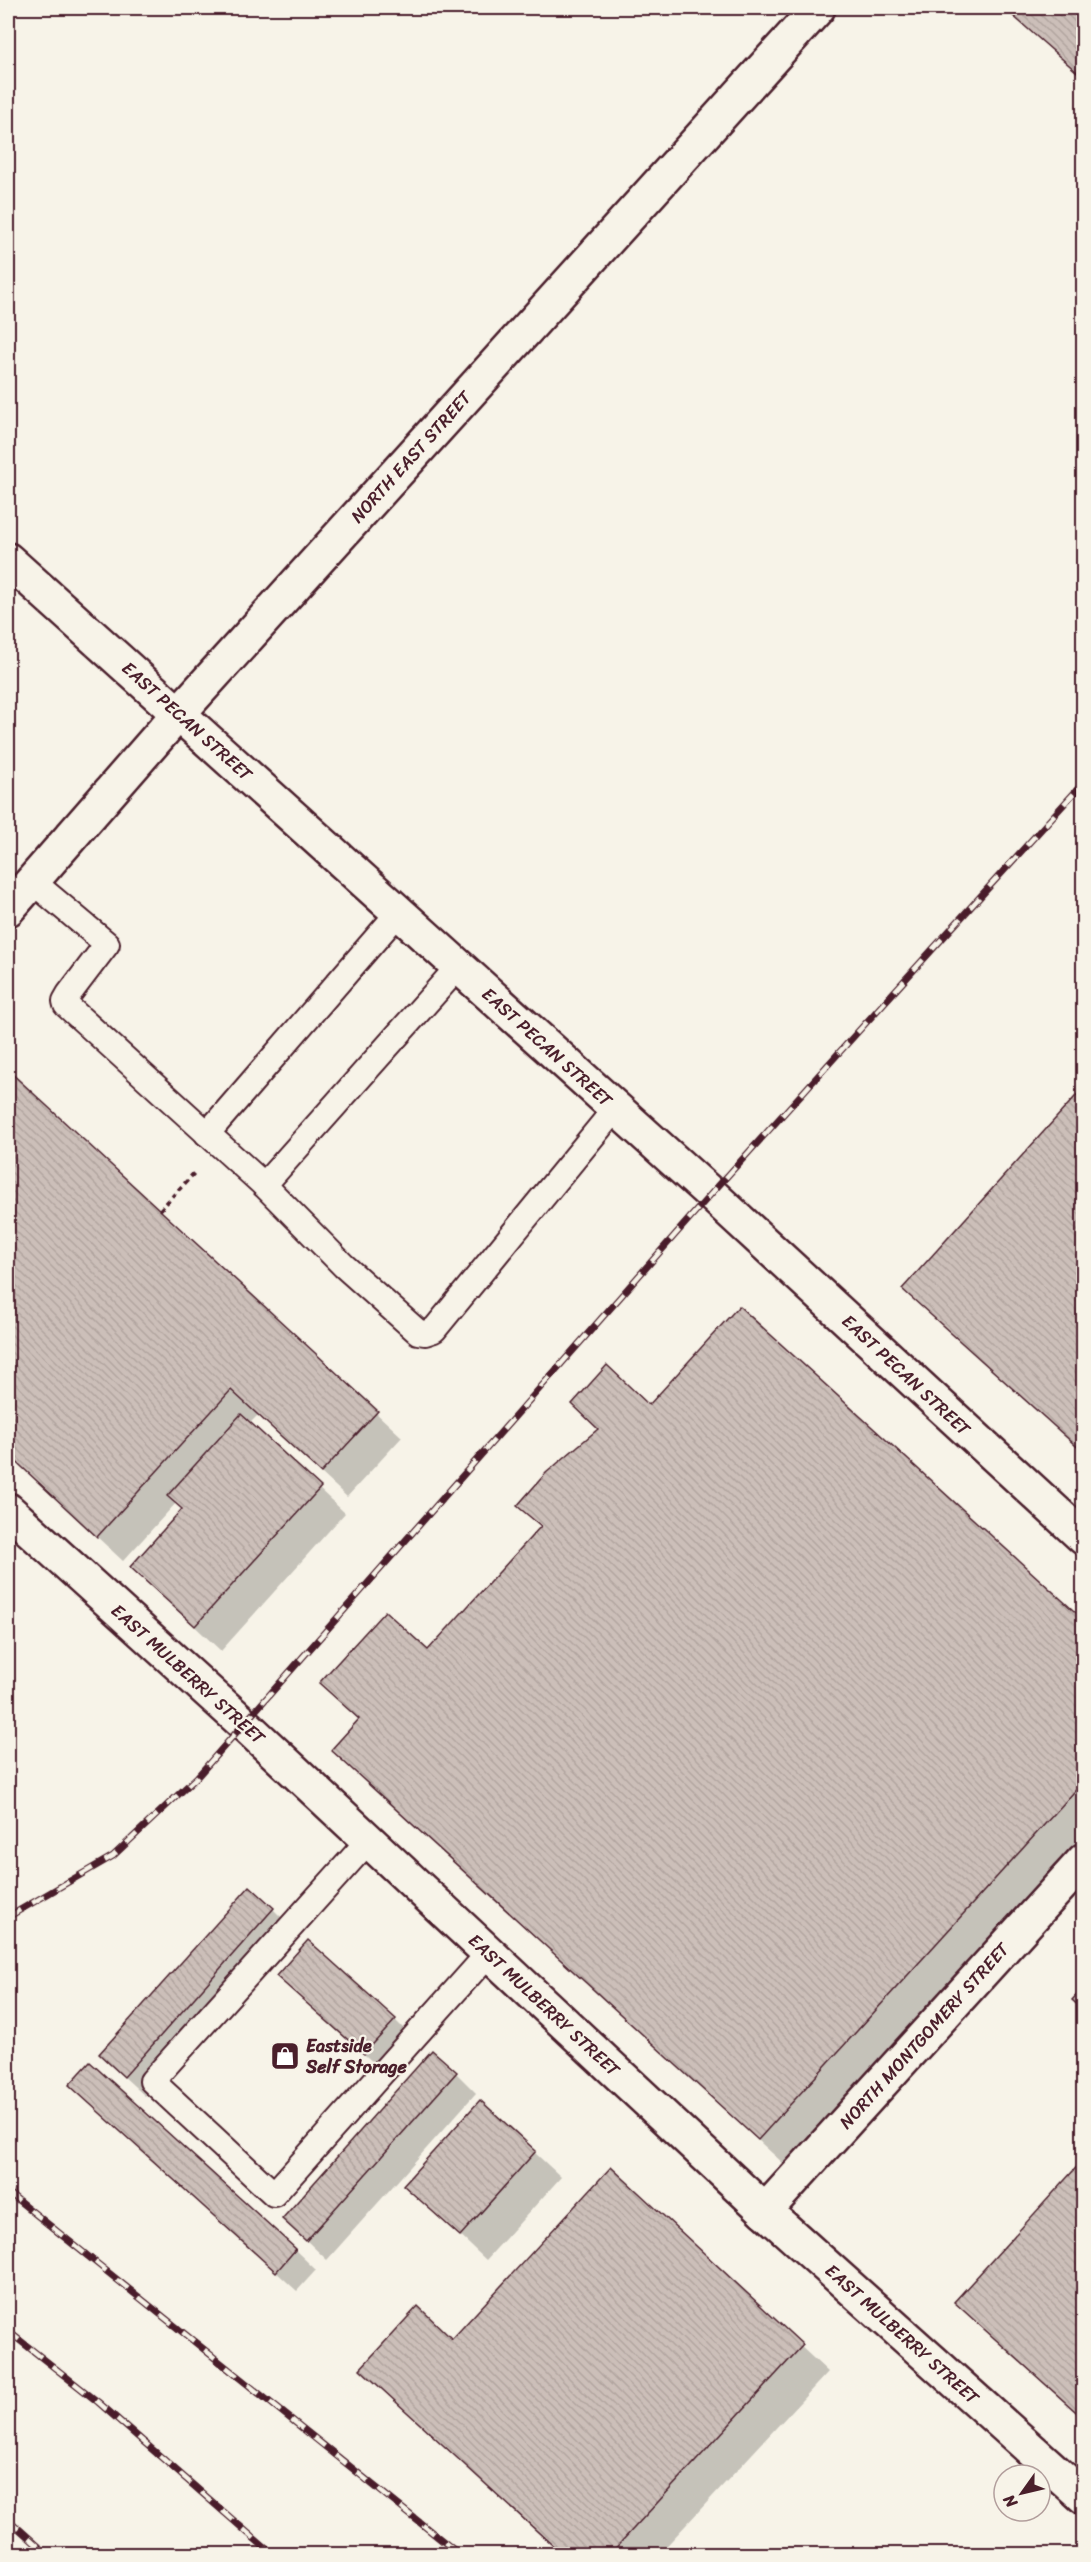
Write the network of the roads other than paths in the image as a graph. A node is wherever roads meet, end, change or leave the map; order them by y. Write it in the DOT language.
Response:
graph roads {
  1 [pos="818,8"];
  2 [pos="8,560"];
  3 [pos="179,713"];
  4 [pos="32,881"];
  5 [pos="8,909"];
  6 [pos="399,912"];
  7 [pos="459,966"];
  8 [pos="615,1109"];
  9 [pos="213,1140"];
  10 [pos="264,1185"];
  11 [pos="8,1510"];
  12 [pos="1083,1538"];
  13 [pos="369,1840"];
  14 [pos="1083,1860"];
  15 [pos="489,1953"];
  16 [pos="765,2211"];
  17 [pos="1083,2497"];
  1 -- 3 [label="street, NORTH EAST STREET"];
  2 -- 3 [label="street, EAST PECAN STREET"];
  3 -- 4 [label="street, NORTH EAST STREET"];
  3 -- 6 [label="street, EAST PECAN STREET"];
  4 -- 5 [label="street, NORTH EAST STREET"];
  4 -- 9 [label="lane"];
  6 -- 7 [label="street, EAST PECAN STREET"];
  6 -- 9 [label="lane"];
  7 -- 8 [label="street, EAST PECAN STREET"];
  7 -- 10 [label="lane"];
  8 -- 10 [label="lane"];
  8 -- 12 [label="street, EAST PECAN STREET"];
  9 -- 10 [label="lane"];
  11 -- 13 [label="street, EAST MULBERRY STREET"];
  13 -- 15 [label="street, EAST MULBERRY STREET"];
  13 -- 15 [label="lane"];
  14 -- 16 [label="street, NORTH MONTGOMERY STREET"];
  15 -- 16 [label="street, EAST MULBERRY STREET"];
  16 -- 17 [label="street, EAST MULBERRY STREET"];
}
